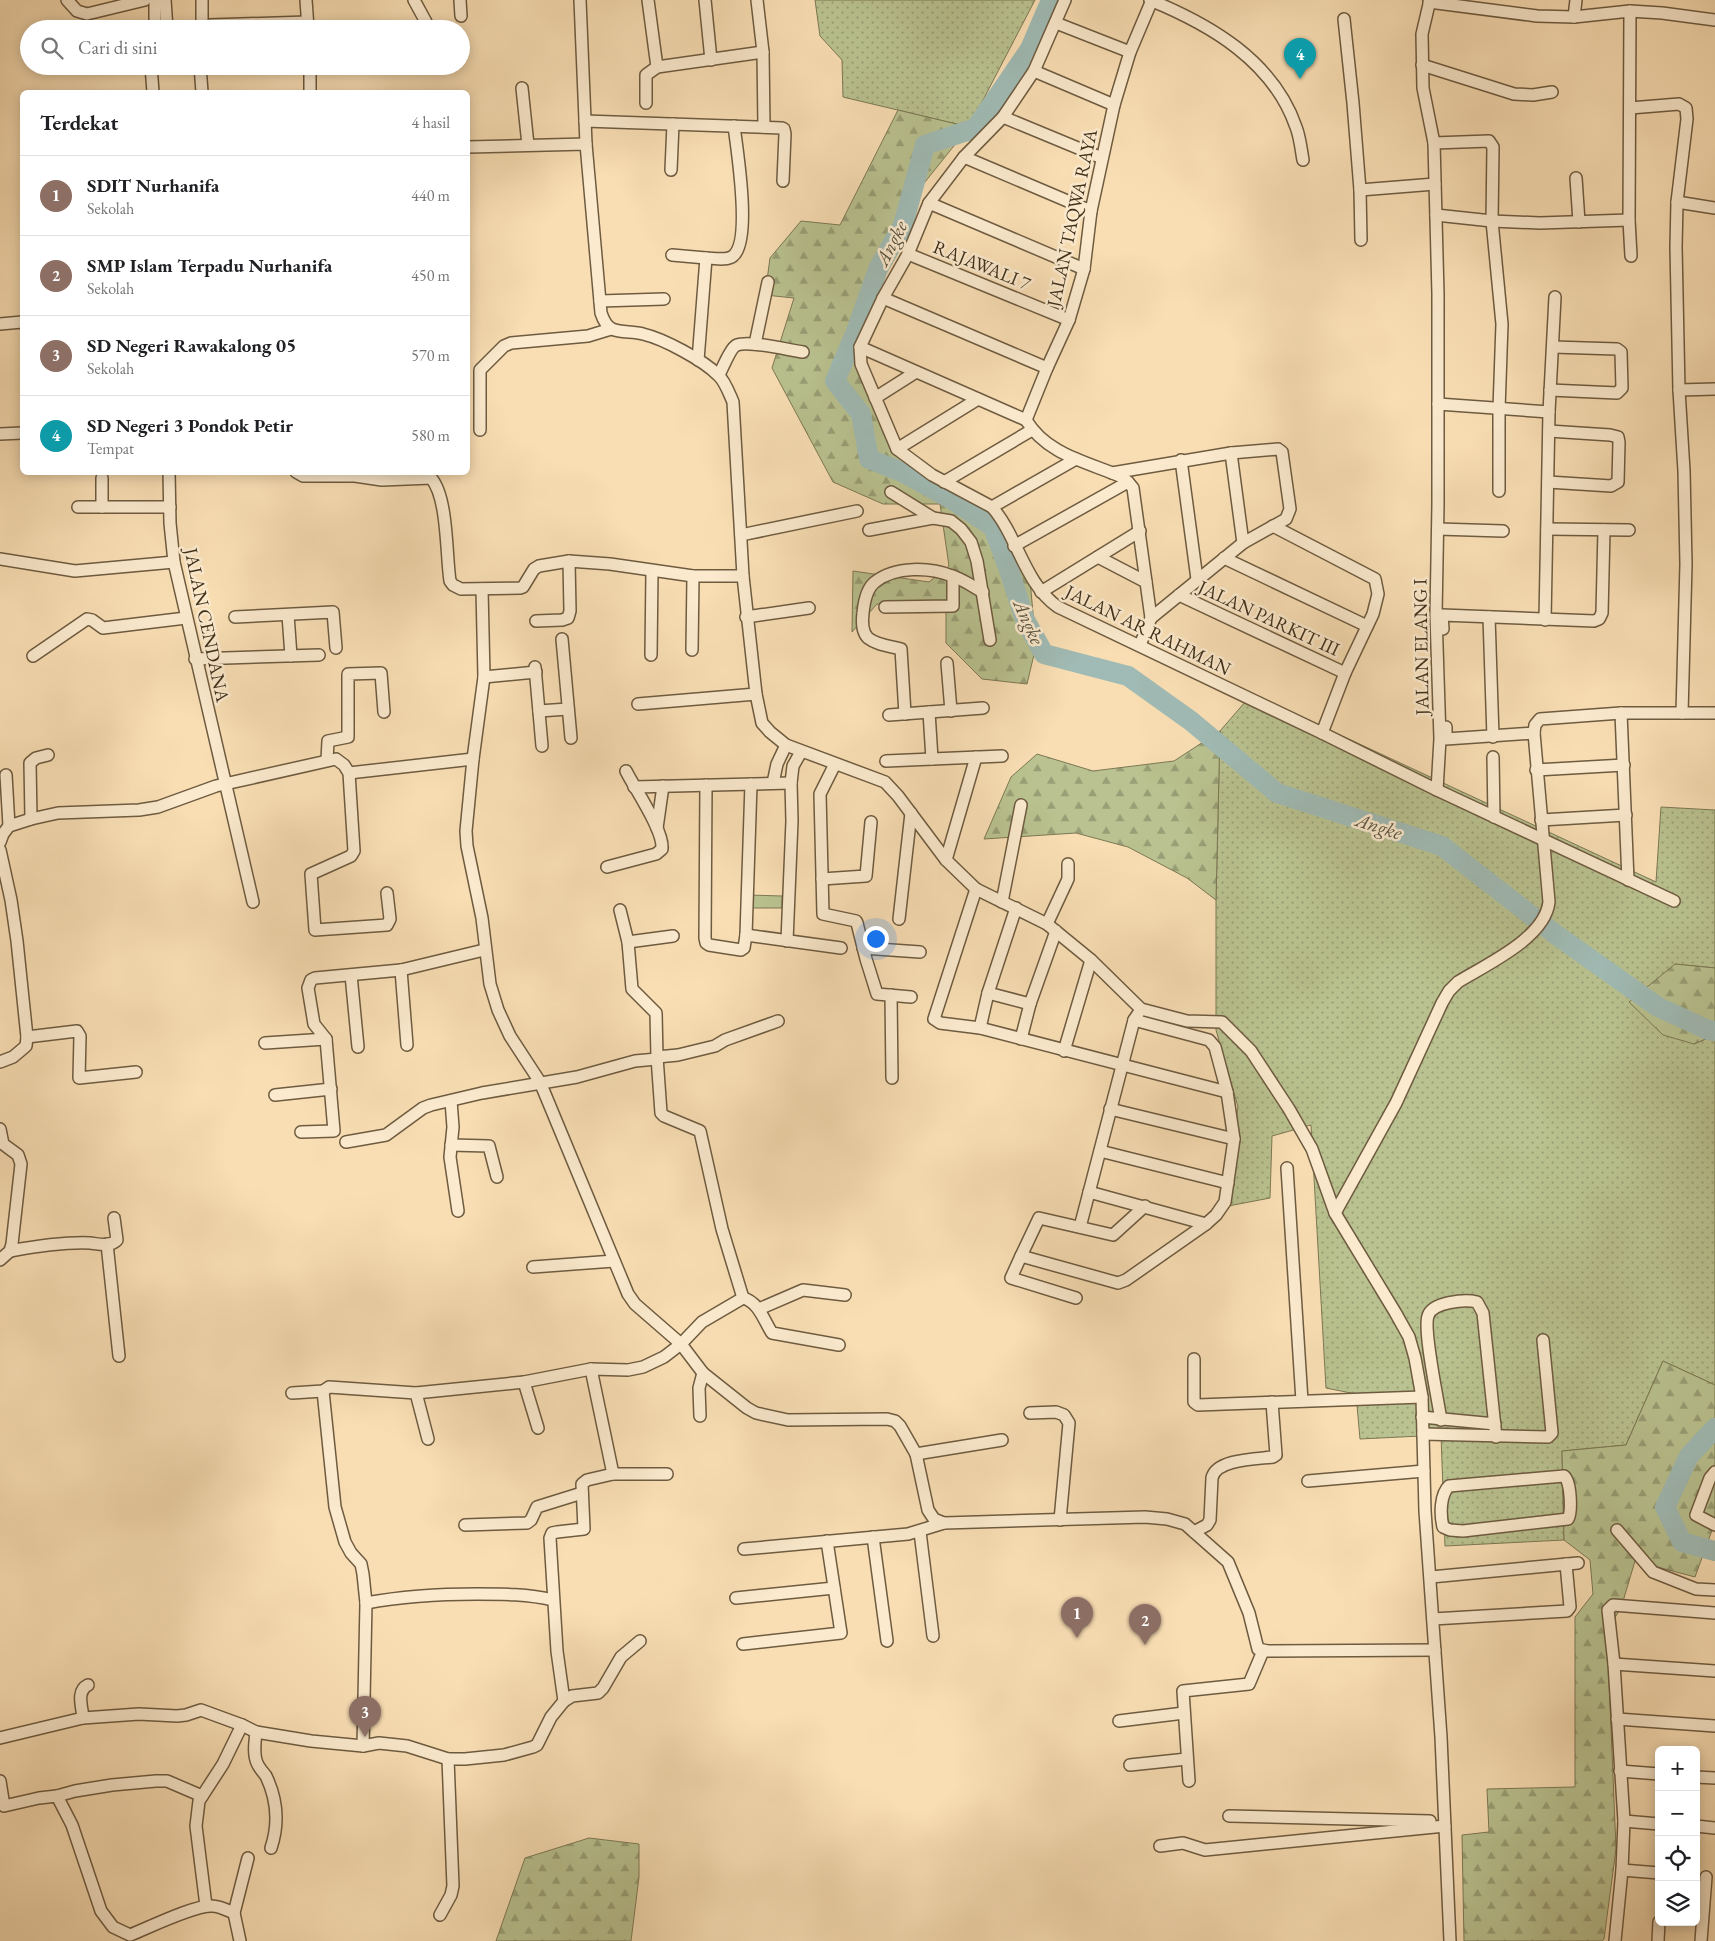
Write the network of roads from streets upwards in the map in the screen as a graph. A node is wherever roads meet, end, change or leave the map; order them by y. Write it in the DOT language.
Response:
graph roads {
  1 [pos="67,0"];
  2 [pos="145,0"];
  3 [pos="155,0"];
  4 [pos="165,0"];
  5 [pos="202,0"];
  6 [pos="306,0"];
  7 [pos="414,0"];
  8 [pos="460,0"];
  9 [pos="580,0"];
  10 [pos="648,0"];
  11 [pos="705,0"];
  12 [pos="757,0"];
  13 [pos="1065,0"];
  14 [pos="1151,0"];
  15 [pos="1576,0"];
  16 [pos="1616,0"];
  17 [pos="1429,1"];
  18 [pos="1630,11"];
  19 [pos="1614,12"];
  20 [pos="461,16"];
  21 [pos="1574,18"];
  22 [pos="1344,19"];
  23 [pos="155,20"];
  24 [pos="166,20"];
  25 [pos="205,20"];
  26 [pos="307,20"];
  27 [pos="425,20"];
  28 [pos="1715,20"];
  29 [pos="1056,23"];
  30 [pos="763,52"];
  31 [pos="1130,52"];
  32 [pos="710,60"];
  33 [pos="1422,65"];
  34 [pos="657,67"];
  35 [pos="1034,71"];
  36 [pos="151,75"];
  37 [pos="201,75"];
  38 [pos="310,75"];
  39 [pos="522,88"];
  40 [pos="153,90"];
  41 [pos="202,90"];
  42 [pos="310,90"];
  43 [pos="1552,92"];
  44 [pos="646,103"];
  45 [pos="1114,105"];
  46 [pos="1630,108"];
  47 [pos="1004,117"];
  48 [pos="585,121"];
  49 [pos="673,124"];
  50 [pos="734,126"];
  51 [pos="764,127"];
  52 [pos="1434,143"];
  53 [pos="586,144"];
  54 [pos="528,145"];
  55 [pos="470,147"];
  56 [pos="964,157"];
  57 [pos="1102,158"];
  58 [pos="1303,160"];
  59 [pos="671,170"];
  60 [pos="1576,178"];
  61 [pos="784,181"];
  62 [pos="1436,184"];
  63 [pos="1360,190"];
  64 [pos="929,202"];
  65 [pos="1677,202"];
  66 [pos="1715,208"];
  67 [pos="1091,211"];
  68 [pos="1436,215"];
  69 [pos="1629,220"];
  70 [pos="1492,221"];
  71 [pos="1579,222"];
  72 [pos="1361,240"];
  73 [pos="672,254"];
  74 [pos="908,254"];
  75 [pos="1631,256"];
  76 [pos="706,258"];
  77 [pos="1084,268"];
  78 [pos="768,282"];
  79 [pos="1555,297"];
  80 [pos="883,298"];
  81 [pos="664,299"];
  82 [pos="600,301"];
  83 [pos="1069,320"];
  84 [pos="20,322"];
  85 [pos="0,324"];
  86 [pos="611,328"];
  87 [pos="755,344"];
  88 [pos="1552,347"];
  89 [pos="860,348"];
  90 [pos="803,352"];
  91 [pos="698,360"];
  92 [pos="1046,368"];
  93 [pos="470,370"];
  94 [pos="480,370"];
  95 [pos="916,372"];
  96 [pos="719,375"];
  97 [pos="1715,389"];
  98 [pos="1550,390"];
  99 [pos="1679,390"];
  100 [pos="874,398"];
  101 [pos="978,399"];
  102 [pos="1438,404"];
  103 [pos="1499,409"];
  104 [pos="1549,412"];
  105 [pos="1029,425"];
  106 [pos="480,430"];
  107 [pos="1549,431"];
  108 [pos="20,433"];
  109 [pos="0,434"];
  110 [pos="897,449"];
  111 [pos="1231,453"];
  112 [pos="1076,459"];
  113 [pos="1181,460"];
  114 [pos="1112,473"];
  115 [pos="170,475"];
  116 [pos="301,475"];
  117 [pos="102,478"];
  118 [pos="944,482"];
  119 [pos="1128,482"];
  120 [pos="1548,482"];
  121 [pos="1498,490"];
  122 [pos="891,492"];
  123 [pos="78,507"];
  124 [pos="102,507"];
  125 [pos="170,507"];
  126 [pos="992,507"];
  127 [pos="857,511"];
  128 [pos="933,518"];
  129 [pos="1273,526"];
  130 [pos="1547,529"];
  131 [pos="869,530"];
  132 [pos="1438,530"];
  133 [pos="1604,530"];
  134 [pos="1629,530"];
  135 [pos="1140,531"];
  136 [pos="1503,531"];
  137 [pos="741,535"];
  138 [pos="1243,543"];
  139 [pos="1014,546"];
  140 [pos="1098,557"];
  141 [pos="1224,558"];
  142 [pos="0,559"];
  143 [pos="568,561"];
  144 [pos="174,562"];
  145 [pos="652,571"];
  146 [pos="693,576"];
  147 [pos="743,576"];
  148 [pos="953,576"];
  149 [pos="1197,577"];
  150 [pos="1146,582"];
  151 [pos="482,589"];
  152 [pos="982,592"];
  153 [pos="1041,592"];
  154 [pos="1179,595"];
  155 [pos="885,607"];
  156 [pos="809,608"];
  157 [pos="288,614"];
  158 [pos="236,617"];
  159 [pos="746,617"];
  160 [pos="1489,617"];
  161 [pos="186,618"];
  162 [pos="1151,618"];
  163 [pos="1546,620"];
  164 [pos="536,621"];
  165 [pos="1367,626"];
  166 [pos="562,639"];
  167 [pos="990,640"];
  168 [pos="1140,645"];
  169 [pos="336,648"];
  170 [pos="692,650"];
  171 [pos="651,654"];
  172 [pos="320,655"];
  173 [pos="32,656"];
  174 [pos="291,656"];
  175 [pos="195,659"];
  176 [pos="947,663"];
  177 [pos="1345,673"];
  178 [pos="484,677"];
  179 [pos="756,694"];
  180 [pos="638,704"];
  181 [pos="983,708"];
  182 [pos="568,709"];
  183 [pos="950,710"];
  184 [pos="384,712"];
  185 [pos="539,712"];
  186 [pos="929,712"];
  187 [pos="1621,712"];
  188 [pos="1682,713"];
  189 [pos="1715,713"];
  190 [pos="905,714"];
  191 [pos="889,715"];
  192 [pos="1322,733"];
  193 [pos="1534,733"];
  194 [pos="1493,737"];
  195 [pos="571,738"];
  196 [pos="786,744"];
  197 [pos="542,746"];
  198 [pos="801,752"];
  199 [pos="48,755"];
  200 [pos="1002,756"];
  201 [pos="976,757"];
  202 [pos="1493,757"];
  203 [pos="473,759"];
  204 [pos="932,759"];
  205 [pos="328,760"];
  206 [pos="886,761"];
  207 [pos="835,764"];
  208 [pos="1624,765"];
  209 [pos="1536,770"];
  210 [pos="626,772"];
  211 [pos="349,773"];
  212 [pos="6,774"];
  213 [pos="224,783"];
  214 [pos="773,783"];
  215 [pos="791,783"];
  216 [pos="751,784"];
  217 [pos="706,785"];
  218 [pos="663,786"];
  219 [pos="634,787"];
  220 [pos="1437,790"];
  221 [pos="1021,805"];
  222 [pos="911,814"];
  223 [pos="1626,816"];
  224 [pos="1494,817"];
  225 [pos="31,819"];
  226 [pos="1541,820"];
  227 [pos="871,822"];
  228 [pos="9,826"];
  229 [pos="657,828"];
  230 [pos="1542,839"];
  231 [pos="0,842"];
  232 [pos="0,850"];
  233 [pos="946,860"];
  234 [pos="1068,864"];
  235 [pos="607,868"];
  236 [pos="822,879"];
  237 [pos="1628,880"];
  238 [pos="976,889"];
  239 [pos="388,894"];
  240 [pos="1674,901"];
  241 [pos="253,902"];
  242 [pos="1002,902"];
  243 [pos="1016,908"];
  244 [pos="620,910"];
  245 [pos="899,919"];
  246 [pos="1051,928"];
  247 [pos="746,935"];
  248 [pos="673,936"];
  249 [pos="787,941"];
  250 [pos="628,942"];
  251 [pos="841,948"];
  252 [pos="863,948"];
  253 [pos="484,950"];
  254 [pos="920,952"];
  255 [pos="1091,960"];
  256 [pos="401,970"];
  257 [pos="351,975"];
  258 [pos="988,992"];
  259 [pos="891,995"];
  260 [pos="911,997"];
  261 [pos="1030,1004"];
  262 [pos="1141,1008"];
  263 [pos="1134,1020"];
  264 [pos="778,1021"];
  265 [pos="980,1028"];
  266 [pos="27,1037"];
  267 [pos="326,1039"];
  268 [pos="1021,1039"];
  269 [pos="265,1043"];
  270 [pos="407,1044"];
  271 [pos="358,1047"];
  272 [pos="1064,1051"];
  273 [pos="657,1058"];
  274 [pos="0,1062"];
  275 [pos="1122,1066"];
  276 [pos="136,1072"];
  277 [pos="892,1078"];
  278 [pos="540,1082"];
  279 [pos="331,1089"];
  280 [pos="1227,1092"];
  281 [pos="275,1095"];
  282 [pos="451,1101"];
  283 [pos="1110,1109"];
  284 [pos="0,1129"];
  285 [pos="302,1132"];
  286 [pos="1234,1139"];
  287 [pos="346,1142"];
  288 [pos="451,1145"];
  289 [pos="1100,1151"];
  290 [pos="1287,1168"];
  291 [pos="497,1177"];
  292 [pos="1228,1183"];
  293 [pos="1089,1192"];
  294 [pos="1145,1206"];
  295 [pos="458,1211"];
  296 [pos="1335,1213"];
  297 [pos="114,1218"];
  298 [pos="1206,1224"];
  299 [pos="1080,1227"];
  300 [pos="107,1244"];
  301 [pos="10,1251"];
  302 [pos="1021,1256"];
  303 [pos="0,1260"];
  304 [pos="614,1261"];
  305 [pos="533,1267"];
  306 [pos="845,1295"];
  307 [pos="743,1298"];
  308 [pos="1076,1298"];
  309 [pos="759,1309"];
  310 [pos="1543,1340"];
  311 [pos="681,1344"];
  312 [pos="839,1345"];
  313 [pos="119,1356"];
  314 [pos="1194,1359"];
  315 [pos="591,1369"];
  316 [pos="703,1373"];
  317 [pos="524,1382"];
  318 [pos="323,1391"];
  319 [pos="292,1393"];
  320 [pos="416,1393"];
  321 [pos="1422,1397"];
  322 [pos="1302,1401"];
  323 [pos="1272,1402"];
  324 [pos="1030,1412"];
  325 [pos="700,1416"];
  326 [pos="1422,1417"];
  327 [pos="1441,1420"];
  328 [pos="1495,1424"];
  329 [pos="538,1428"];
  330 [pos="1423,1434"];
  331 [pos="1496,1437"];
  332 [pos="428,1439"];
  333 [pos="1002,1440"];
  334 [pos="916,1454"];
  335 [pos="1424,1471"];
  336 [pos="613,1474"];
  337 [pos="667,1474"];
  338 [pos="1713,1476"];
  339 [pos="1308,1480"];
  340 [pos="582,1493"];
  341 [pos="1570,1513"];
  342 [pos="1060,1520"];
  343 [pos="944,1523"];
  344 [pos="465,1525"];
  345 [pos="1715,1525"];
  346 [pos="1617,1530"];
  347 [pos="920,1532"];
  348 [pos="1194,1532"];
  349 [pos="873,1537"];
  350 [pos="827,1541"];
  351 [pos="744,1548"];
  352 [pos="1431,1577"];
  353 [pos="834,1588"];
  354 [pos="1715,1590"];
  355 [pos="736,1598"];
  356 [pos="554,1600"];
  357 [pos="366,1603"];
  358 [pos="1715,1613"];
  359 [pos="1433,1619"];
  360 [pos="933,1636"];
  361 [pos="640,1641"];
  362 [pos="887,1641"];
  363 [pos="743,1644"];
  364 [pos="1435,1650"];
  365 [pos="1263,1651"];
  366 [pos="1614,1664"];
  367 [pos="1715,1672"];
  368 [pos="88,1685"];
  369 [pos="564,1700"];
  370 [pos="1184,1713"];
  371 [pos="82,1718"];
  372 [pos="1617,1719"];
  373 [pos="1119,1720"];
  374 [pos="242,1725"];
  375 [pos="1715,1726"];
  376 [pos="256,1732"];
  377 [pos="0,1738"];
  378 [pos="363,1746"];
  379 [pos="448,1759"];
  380 [pos="1187,1759"];
  381 [pos="1130,1765"];
  382 [pos="1620,1771"];
  383 [pos="1655,1774"];
  384 [pos="1700,1776"];
  385 [pos="1715,1778"];
  386 [pos="0,1781"];
  387 [pos="1189,1781"];
  388 [pos="57,1796"];
  389 [pos="202,1796"];
  390 [pos="2,1806"];
  391 [pos="1229,1816"];
  392 [pos="1624,1820"];
  393 [pos="1445,1824"];
  394 [pos="1655,1824"];
  395 [pos="1700,1826"];
  396 [pos="1715,1828"];
  397 [pos="1160,1846"];
  398 [pos="271,1848"];
  399 [pos="248,1858"];
  400 [pos="1622,1870"];
  401 [pos="1655,1873"];
  402 [pos="1706,1877"];
  403 [pos="206,1906"];
  404 [pos="234,1913"];
  405 [pos="440,1915"];
  406 [pos="1659,1926"];
  407 [pos="133,1938"];
  408 [pos="240,1941"];
  409 [pos="1450,1941"];
  410 [pos="1615,1941"];
  411 [pos="1658,1941"];
  412 [pos="1701,1941"];
  1 -- 2 [label="street"];
  3 -- 23 [label="street"];
  4 -- 24 [label="street"];
  5 -- 25 [label="street"];
  6 -- 26 [label="street"];
  7 -- 27 [label="street"];
  8 -- 20 [label="street"];
  9 -- 48 [label="street"];
  10 -- 34 [label="street"];
  11 -- 32 [label="street"];
  12 -- 30 [label="street"];
  13 -- 29 [label="street"];
  14 -- 31 [label="street, JALAN TAQWA RAYA"];
  14 -- 58 [label="street"];
  15 -- 21 [label="street"];
  16 -- 19 [label="street"];
  17 -- 21 [label="street"];
  17 -- 33 [label="street, JALAN ELANG I"];
  18 -- 19 [label="street"];
  18 -- 28 [label="street"];
  18 -- 46 [label="street"];
  19 -- 21 [label="street"];
  22 -- 63 [label="street"];
  29 -- 31 [label="street"];
  29 -- 35 [label="street"];
  30 -- 32 [label="street"];
  30 -- 51 [label="street"];
  31 -- 45 [label="street, JALAN TAQWA RAYA"];
  32 -- 34 [label="street"];
  33 -- 43 [label="street"];
  33 -- 52 [label="street, JALAN ELANG I"];
  34 -- 44 [label="street"];
  35 -- 45 [label="street"];
  35 -- 47 [label="street"];
  36 -- 40 [label="street"];
  37 -- 41 [label="street"];
  38 -- 42 [label="street"];
  39 -- 54 [label="street"];
  45 -- 57 [label="street, JALAN TAQWA RAYA"];
  46 -- 65 [label="street"];
  46 -- 69 [label="street"];
  47 -- 56 [label="street"];
  47 -- 57 [label="street"];
  48 -- 49 [label="street"];
  48 -- 53 [label="street"];
  49 -- 50 [label="street"];
  49 -- 59 [label="street"];
  50 -- 51 [label="street"];
  50 -- 76 [label="street"];
  51 -- 61 [label="street"];
  52 -- 62 [label="street, JALAN ELANG I"];
  52 -- 70 [label="street"];
  53 -- 54 [label="street"];
  53 -- 82 [label="street"];
  54 -- 55 [label="street"];
  56 -- 64 [label="street"];
  56 -- 67 [label="street"];
  57 -- 67 [label="street, JALAN TAQWA RAYA"];
  60 -- 71 [label="street"];
  62 -- 63 [label="street"];
  62 -- 68 [label="street, JALAN ELANG I"];
  63 -- 72 [label="street"];
  64 -- 74 [label="street"];
  64 -- 77 [label="street"];
  65 -- 66 [label="street"];
  65 -- 99 [label="street"];
  67 -- 77 [label="street, JALAN TAQWA RAYA"];
  68 -- 70 [label="street"];
  68 -- 102 [label="street, JALAN ELANG I"];
  69 -- 71 [label="street"];
  69 -- 75 [label="street"];
  70 -- 71 [label="street"];
  70 -- 103 [label="street"];
  73 -- 76 [label="street"];
  74 -- 80 [label="street"];
  74 -- 83 [label="street, RAJAWALI 7"];
  76 -- 91 [label="street"];
  77 -- 83 [label="street, JALAN TAQWA RAYA"];
  78 -- 87 [label="street"];
  79 -- 88 [label="street"];
  80 -- 89 [label="street"];
  80 -- 92 [label="street"];
  81 -- 82 [label="street"];
  82 -- 86 [label="street"];
  83 -- 92 [label="street, JALAN TAQWA RAYA"];
  84 -- 85 [label="street"];
  86 -- 91 [label="street"];
  86 -- 94 [label="street"];
  87 -- 90 [label="street"];
  87 -- 96 [label="street"];
  88 -- 98 [label="street"];
  88 -- 98 [label="street"];
  89 -- 95 [label="street"];
  89 -- 100 [label="street"];
  91 -- 96 [label="street"];
  92 -- 105 [label="street, JALAN TAQWA RAYA"];
  93 -- 94 [label="street"];
  94 -- 106 [label="street"];
  95 -- 100 [label="street"];
  95 -- 101 [label="street"];
  96 -- 137 [label="street"];
  97 -- 99 [label="street"];
  98 -- 104 [label="street"];
  99 -- 188 [label="street"];
  100 -- 110 [label="street"];
  101 -- 105 [label="street"];
  101 -- 110 [label="street"];
  102 -- 103 [label="street"];
  102 -- 132 [label="street, JALAN ELANG I"];
  103 -- 104 [label="street"];
  103 -- 121 [label="street"];
  104 -- 107 [label="street"];
  105 -- 112 [label="street"];
  105 -- 118 [label="street"];
  107 -- 120 [label="street"];
  107 -- 120 [label="street"];
  108 -- 109 [label="street"];
  110 -- 118 [label="street"];
  111 -- 113 [label="street"];
  111 -- 129 [label="street"];
  111 -- 138 [label="street"];
  112 -- 114 [label="street"];
  112 -- 126 [label="street"];
  113 -- 114 [label="street"];
  113 -- 149 [label="street"];
  114 -- 119 [label="street"];
  115 -- 125 [label="street, JALAN CENDANA"];
  116 -- 151 [label="street"];
  117 -- 124 [label="street"];
  118 -- 126 [label="street"];
  119 -- 135 [label="street"];
  119 -- 139 [label="street"];
  120 -- 130 [label="street"];
  122 -- 128 [label="street"];
  123 -- 124 [label="street"];
  124 -- 125 [label="street"];
  125 -- 144 [label="street, JALAN CENDANA"];
  126 -- 139 [label="street, JALAN AR RAHMAN"];
  127 -- 137 [label="street"];
  128 -- 131 [label="street"];
  128 -- 152 [label="street"];
  129 -- 138 [label="street"];
  129 -- 165 [label="street"];
  130 -- 133 [label="street"];
  130 -- 163 [label="street"];
  132 -- 136 [label="street"];
  132 -- 220 [label="street, JALAN ELANG I"];
  133 -- 134 [label="street"];
  133 -- 163 [label="street"];
  135 -- 140 [label="street"];
  135 -- 150 [label="street"];
  137 -- 147 [label="street"];
  138 -- 141 [label="street"];
  139 -- 153 [label="street, JALAN AR RAHMAN"];
  140 -- 150 [label="street"];
  140 -- 153 [label="street"];
  141 -- 149 [label="street"];
  141 -- 165 [label="street"];
  142 -- 144 [label="street"];
  143 -- 145 [label="street"];
  143 -- 151 [label="street"];
  143 -- 164 [label="street"];
  144 -- 161 [label="street, JALAN CENDANA"];
  145 -- 146 [label="street"];
  145 -- 171 [label="street"];
  146 -- 147 [label="street"];
  146 -- 170 [label="street"];
  147 -- 159 [label="street"];
  148 -- 152 [label="street"];
  148 -- 155 [label="street"];
  148 -- 190 [label="street"];
  149 -- 154 [label="street"];
  150 -- 162 [label="street"];
  151 -- 178 [label="street"];
  152 -- 167 [label="street"];
  153 -- 168 [label="street, JALAN AR RAHMAN"];
  154 -- 162 [label="street"];
  154 -- 177 [label="street, JALAN PARKIT III"];
  156 -- 159 [label="street"];
  157 -- 158 [label="street"];
  157 -- 169 [label="street"];
  157 -- 174 [label="street"];
  159 -- 179 [label="street"];
  160 -- 163 [label="street"];
  160 -- 194 [label="street"];
  160 -- 194 [label="street"];
  161 -- 173 [label="street"];
  161 -- 175 [label="street, JALAN CENDANA"];
  162 -- 168 [label="street"];
  165 -- 177 [label="street"];
  166 -- 182 [label="street"];
  168 -- 192 [label="street, JALAN AR RAHMAN"];
  172 -- 174 [label="street"];
  174 -- 175 [label="street"];
  175 -- 213 [label="street, JALAN CENDANA"];
  176 -- 183 [label="street"];
  177 -- 192 [label="street"];
  178 -- 185 [label="street"];
  178 -- 203 [label="street"];
  179 -- 180 [label="street"];
  179 -- 196 [label="street"];
  181 -- 183 [label="street"];
  182 -- 185 [label="street"];
  182 -- 195 [label="street"];
  183 -- 186 [label="street"];
  184 -- 205 [label="street"];
  185 -- 197 [label="street"];
  186 -- 190 [label="street"];
  186 -- 204 [label="street"];
  187 -- 188 [label="street"];
  187 -- 193 [label="street"];
  187 -- 208 [label="street"];
  188 -- 189 [label="street"];
  190 -- 191 [label="street"];
  192 -- 220 [label="street, JALAN AR RAHMAN"];
  193 -- 194 [label="street"];
  193 -- 209 [label="street"];
  196 -- 198 [label="street"];
  196 -- 214 [label="street"];
  198 -- 207 [label="street"];
  198 -- 215 [label="street"];
  199 -- 225 [label="street"];
  200 -- 201 [label="street"];
  201 -- 204 [label="street"];
  201 -- 233 [label="street"];
  202 -- 224 [label="street"];
  203 -- 211 [label="street"];
  203 -- 253 [label="street"];
  204 -- 206 [label="street"];
  205 -- 211 [label="street"];
  205 -- 213 [label="street"];
  207 -- 222 [label="street"];
  207 -- 236 [label="street"];
  208 -- 209 [label="street"];
  208 -- 223 [label="street"];
  209 -- 226 [label="street"];
  210 -- 219 [label="street"];
  211 -- 239 [label="street"];
  212 -- 228 [label="street"];
  213 -- 225 [label="street"];
  213 -- 241 [label="street, JALAN CENDANA"];
  214 -- 215 [label="street"];
  214 -- 216 [label="street"];
  215 -- 249 [label="street"];
  216 -- 217 [label="street"];
  216 -- 247 [label="street"];
  217 -- 218 [label="street"];
  217 -- 247 [label="street"];
  218 -- 219 [label="street"];
  218 -- 229 [label="street"];
  219 -- 229 [label="street"];
  220 -- 224 [label="street, JALAN AR RAHMAN"];
  221 -- 242 [label="street"];
  222 -- 233 [label="street"];
  222 -- 245 [label="street"];
  223 -- 226 [label="street"];
  223 -- 237 [label="street"];
  224 -- 230 [label="street, JALAN AR RAHMAN"];
  225 -- 228 [label="street"];
  226 -- 230 [label="street"];
  227 -- 236 [label="street"];
  228 -- 231 [label="street"];
  229 -- 235 [label="street"];
  230 -- 237 [label="street, JALAN AR RAHMAN"];
  230 -- 296 [label="street"];
  232 -- 266 [label="street"];
  233 -- 238 [label="street"];
  234 -- 246 [label="street"];
  236 -- 252 [label="street"];
  237 -- 240 [label="street, JALAN AR RAHMAN"];
  238 -- 242 [label="street"];
  238 -- 265 [label="street"];
  242 -- 243 [label="street"];
  243 -- 246 [label="street"];
  243 -- 258 [label="street"];
  244 -- 250 [label="street"];
  246 -- 255 [label="street"];
  246 -- 261 [label="street"];
  247 -- 249 [label="street"];
  248 -- 250 [label="street"];
  249 -- 251 [label="street"];
  250 -- 273 [label="street"];
  252 -- 254 [label="street"];
  252 -- 259 [label="street"];
  253 -- 256 [label="street"];
  253 -- 278 [label="street"];
  255 -- 262 [label="street"];
  255 -- 272 [label="street"];
  256 -- 257 [label="street"];
  256 -- 270 [label="street"];
  257 -- 267 [label="street"];
  257 -- 271 [label="street"];
  258 -- 261 [label="street"];
  258 -- 265 [label="street"];
  259 -- 260 [label="street"];
  259 -- 277 [label="street"];
  261 -- 268 [label="street"];
  262 -- 263 [label="street"];
  262 -- 296 [label="street"];
  263 -- 275 [label="street"];
  263 -- 280 [label="street"];
  264 -- 273 [label="street"];
  265 -- 268 [label="street"];
  266 -- 274 [label="street"];
  266 -- 276 [label="street"];
  267 -- 269 [label="street"];
  267 -- 279 [label="street"];
  268 -- 272 [label="street"];
  272 -- 275 [label="street"];
  273 -- 278 [label="street"];
  273 -- 307 [label="street"];
  275 -- 280 [label="street"];
  275 -- 283 [label="street"];
  278 -- 282 [label="street"];
  278 -- 304 [label="street"];
  279 -- 281 [label="street"];
  279 -- 285 [label="street"];
  280 -- 286 [label="street"];
  282 -- 287 [label="street"];
  282 -- 288 [label="street"];
  283 -- 286 [label="street"];
  283 -- 289 [label="street"];
  284 -- 301 [label="street"];
  286 -- 292 [label="street"];
  288 -- 291 [label="street"];
  288 -- 295 [label="street"];
  289 -- 292 [label="street"];
  289 -- 293 [label="street"];
  290 -- 322 [label="street"];
  292 -- 298 [label="street"];
  293 -- 294 [label="street"];
  293 -- 299 [label="street"];
  294 -- 298 [label="street"];
  294 -- 299 [label="street"];
  296 -- 321 [label="street"];
  297 -- 300 [label="street"];
  298 -- 302 [label="street"];
  299 -- 302 [label="street"];
  300 -- 301 [label="street"];
  300 -- 313 [label="street"];
  301 -- 303 [label="street"];
  302 -- 308 [label="street"];
  304 -- 305 [label="street"];
  304 -- 311 [label="street"];
  306 -- 309 [label="street"];
  307 -- 309 [label="street"];
  307 -- 311 [label="street"];
  309 -- 312 [label="street"];
  310 -- 331 [label="street"];
  311 -- 315 [label="street"];
  311 -- 316 [label="street"];
  314 -- 323 [label="street"];
  315 -- 317 [label="street"];
  315 -- 336 [label="street"];
  316 -- 325 [label="street"];
  316 -- 334 [label="street"];
  317 -- 320 [label="street"];
  317 -- 329 [label="street"];
  318 -- 319 [label="street"];
  318 -- 320 [label="street"];
  318 -- 357 [label="street"];
  320 -- 332 [label="street"];
  321 -- 322 [label="street"];
  321 -- 326 [label="street"];
  322 -- 323 [label="street"];
  323 -- 348 [label="street"];
  324 -- 342 [label="street"];
  326 -- 327 [label="street"];
  326 -- 330 [label="street"];
  327 -- 328 [label="street"];
  327 -- 328 [label="street"];
  328 -- 331 [label="street"];
  330 -- 331 [label="street"];
  330 -- 335 [label="street"];
  333 -- 334 [label="street"];
  334 -- 343 [label="street"];
  335 -- 339 [label="street"];
  335 -- 352 [label="street"];
  336 -- 337 [label="street"];
  336 -- 340 [label="street"];
  338 -- 345 [label="street"];
  340 -- 344 [label="street"];
  340 -- 356 [label="street"];
  341 -- 341 [label="street"];
  342 -- 343 [label="street"];
  342 -- 348 [label="street"];
  343 -- 347 [label="street"];
  346 -- 354 [label="street"];
  347 -- 349 [label="street"];
  347 -- 360 [label="street"];
  348 -- 365 [label="street"];
  349 -- 350 [label="street"];
  349 -- 362 [label="street"];
  350 -- 351 [label="street"];
  350 -- 353 [label="street"];
  352 -- 359 [label="street"];
  352 -- 359 [label="street"];
  353 -- 355 [label="street"];
  353 -- 363 [label="street"];
  356 -- 357 [label="street"];
  356 -- 369 [label="street"];
  357 -- 378 [label="street"];
  358 -- 366 [label="street"];
  359 -- 364 [label="street"];
  361 -- 369 [label="street"];
  364 -- 365 [label="street"];
  364 -- 393 [label="street"];
  365 -- 370 [label="street"];
  366 -- 367 [label="street"];
  366 -- 372 [label="street"];
  368 -- 371 [label="street"];
  369 -- 379 [label="street"];
  370 -- 373 [label="street"];
  370 -- 380 [label="street"];
  371 -- 374 [label="street"];
  371 -- 377 [label="street"];
  372 -- 375 [label="street"];
  372 -- 382 [label="street"];
  374 -- 376 [label="street"];
  374 -- 389 [label="street"];
  376 -- 378 [label="street"];
  376 -- 398 [label="street"];
  378 -- 379 [label="street"];
  379 -- 405 [label="street"];
  380 -- 381 [label="street"];
  380 -- 387 [label="street"];
  382 -- 383 [label="street"];
  382 -- 392 [label="street"];
  384 -- 385 [label="street"];
  386 -- 390 [label="street"];
  388 -- 389 [label="street"];
  388 -- 390 [label="street"];
  388 -- 407 [label="street"];
  389 -- 403 [label="street"];
  391 -- 393 [label="street"];
  392 -- 394 [label="street"];
  392 -- 400 [label="street"];
  393 -- 397 [label="street"];
  393 -- 409 [label="street"];
  395 -- 396 [label="street"];
  399 -- 404 [label="street"];
  400 -- 401 [label="street"];
  400 -- 410 [label="street"];
  402 -- 412 [label="street"];
  403 -- 404 [label="street"];
  403 -- 407 [label="street"];
  404 -- 408 [label="street"];
  406 -- 411 [label="street"];
}
